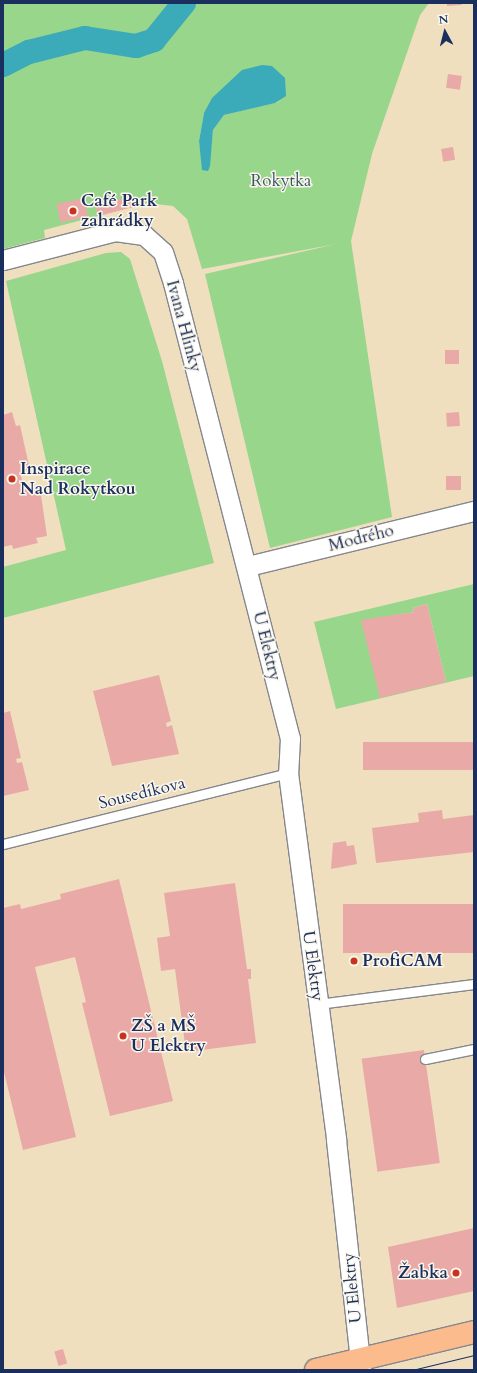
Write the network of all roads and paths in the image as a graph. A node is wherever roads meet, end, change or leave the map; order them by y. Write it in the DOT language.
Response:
graph roads {
  1 [pos="3,260"];
  2 [pos="474,511"];
  3 [pos="248,566"];
  4 [pos="288,773"];
  5 [pos="3,844"];
  6 [pos="474,984"];
  7 [pos="318,1004"];
  8 [pos="474,1049"];
  9 [pos="425,1059"];
  10 [pos="474,1332"];
  11 [pos="360,1364"];
  12 [pos="316,1370"];
  1 -- 3 [label="street, Ivana Hlinky"];
  2 -- 3 [label="street, Modrého"];
  3 -- 4 [label="street, U Elektry"];
  4 -- 5 [label="lane, Sousedíkova"];
  4 -- 7 [label="street, U Elektry"];
  6 -- 7 [label="lane"];
  7 -- 11 [label="street, U Elektry"];
  8 -- 9 [label="lane"];
  10 -- 11 [label="main road"];
  11 -- 12 [label="main road"];
}
